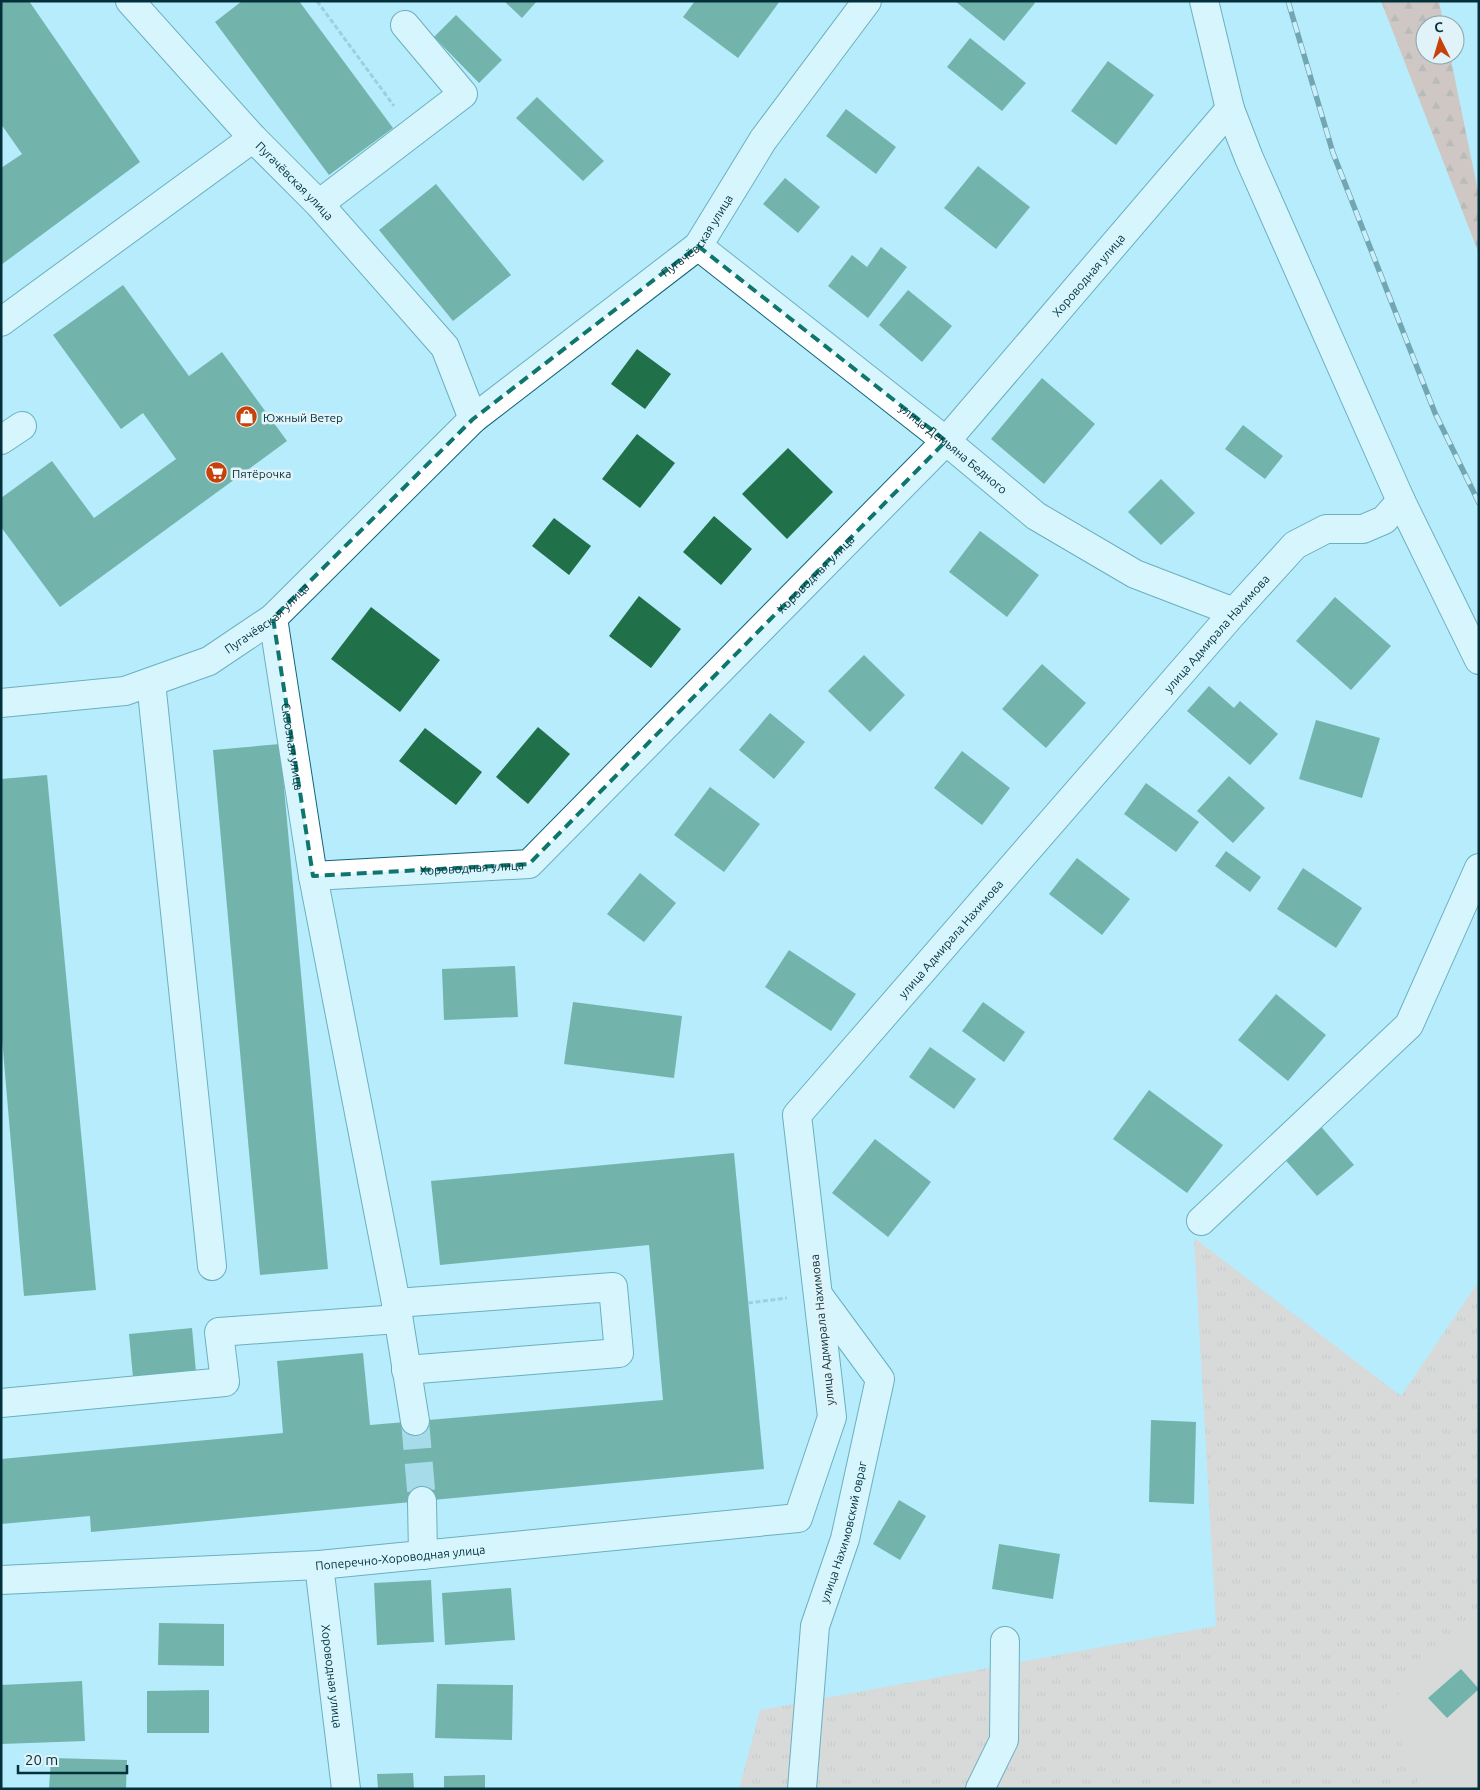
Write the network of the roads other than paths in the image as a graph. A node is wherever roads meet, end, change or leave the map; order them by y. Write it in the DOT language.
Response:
graph roads {
  1 [pos="867,1"];
  2 [pos="1204,1"];
  3 [pos="132,2"];
  4 [pos="405,24"];
  5 [pos="1230,108"];
  6 [pos="253,138"];
  7 [pos="319,204"];
  8 [pos="698,246"];
  9 [pos="1,322"];
  10 [pos="473,419"];
  11 [pos="946,441"];
  12 [pos="1401,501"];
  13 [pos="1234,612"];
  14 [pos="273,618"];
  15 [pos="1479,660"];
  16 [pos="151,682"];
  17 [pos="1,703"];
  18 [pos="1479,868"];
  19 [pos="313,876"];
  20 [pos="1201,1221"];
  21 [pos="212,1266"];
  22 [pos="818,1295"];
  23 [pos="397,1311"];
  24 [pos="406,1370"];
  25 [pos="1,1403"];
  26 [pos="414,1421"];
  27 [pos="422,1501"];
  28 [pos="798,1518"];
  29 [pos="422,1555"];
  30 [pos="319,1565"];
  31 [pos="1,1580"];
  32 [pos="1005,1641"];
  33 [pos="346,1789"];
  34 [pos="802,1789"];
  35 [pos="980,1789"];
  1 -- 8 [label="street, Пугачёвская улица"];
  2 -- 5 [label="street"];
  3 -- 6 [label="street, Пугачёвская улица"];
  4 -- 7 [label="street"];
  5 -- 11 [label="street, Хороводная улица"];
  5 -- 12 [label="street"];
  6 -- 7 [label="street, Пугачёвская улица"];
  6 -- 9 [label="street"];
  7 -- 10 [label="street, Пугачёвская улица"];
  8 -- 10 [label="street, Пугачёвская улица"];
  8 -- 11 [label="street, улица Демьяна Бедного"];
  10 -- 14 [label="street, Пугачёвская улица"];
  11 -- 13 [label="street, улица Демьяна Бедного"];
  11 -- 19 [label="street, Хороводная улица"];
  12 -- 13 [label="street, улица Адмирала Нахимова"];
  12 -- 15 [label="street"];
  13 -- 22 [label="street, улица Адмирала Нахимова"];
  14 -- 16 [label="street, Пугачёвская улица"];
  14 -- 19 [label="street, Сквозная улица"];
  16 -- 17 [label="street, Пугачёвская улица"];
  16 -- 21 [label="street"];
  18 -- 20 [label="street"];
  19 -- 23 [label="street, Сквозная улица"];
  22 -- 28 [label="street, улица Адмирала Нахимова"];
  22 -- 34 [label="street, улица Нахимовский овраг"];
  23 -- 24 [label="street, Сквозная улица"];
  23 -- 24 [label="street"];
  23 -- 25 [label="street"];
  24 -- 26 [label="street, Сквозная улица"];
  27 -- 29 [label="street"];
  28 -- 29 [label="street, Поперечно-Хороводная улица"];
  29 -- 30 [label="street, Поперечно-Хороводная улица"];
  30 -- 31 [label="street, Поперечно-Хороводная улица"];
  30 -- 33 [label="street, Хороводная улица"];
  32 -- 35 [label="street"];
}
